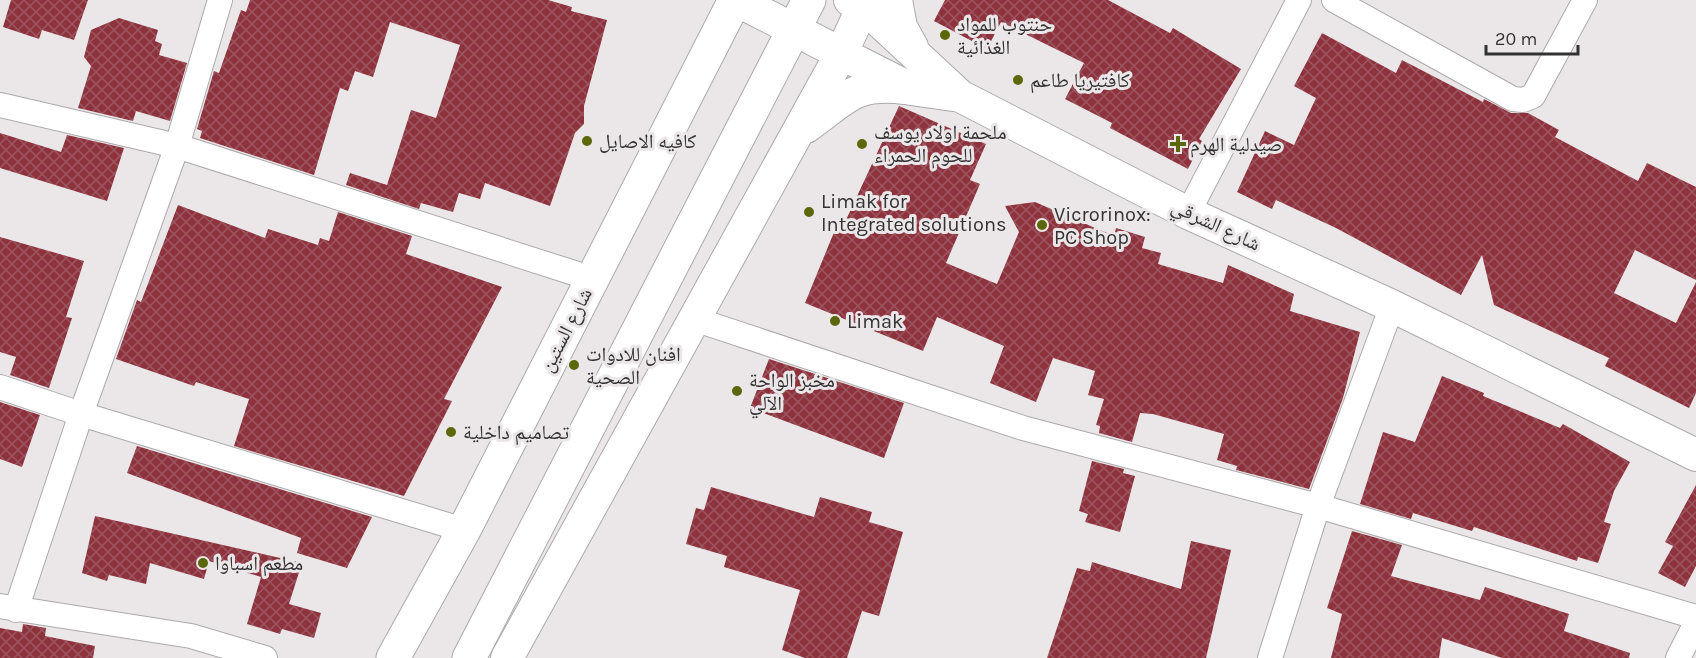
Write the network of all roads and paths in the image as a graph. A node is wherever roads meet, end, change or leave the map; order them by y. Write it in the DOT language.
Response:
graph roads {
  1 [pos="220,0"];
  2 [pos="736,0"];
  3 [pos="809,0"];
  4 [pos="896,0"];
  5 [pos="1299,0"];
  6 [pos="1335,0"];
  7 [pos="1585,0"];
  8 [pos="860,2"];
  9 [pos="793,31"];
  10 [pos="843,52"];
  11 [pos="916,56"];
  12 [pos="911,88"];
  13 [pos="960,96"];
  14 [pos="0,105"];
  15 [pos="798,132"];
  16 [pos="177,146"];
  17 [pos="1188,213"];
  18 [pos="592,279"];
  19 [pos="1392,306"];
  20 [pos="694,319"];
  21 [pos="0,387"];
  22 [pos="81,414"];
  23 [pos="1696,455"];
  24 [pos="1318,506"];
  25 [pos="464,530"];
  26 [pos="8,608"];
  27 [pos="1696,617"];
  28 [pos="1696,623"];
  29 [pos="515,656"];
  30 [pos="265,658"];
  31 [pos="393,658"];
  32 [pos="469,658"];
  33 [pos="1270,658"];
  34 [pos="1678,658"];
  1 -- 16 [label="street"];
  2 -- 9 [label="street, شارع الشرقي"];
  2 -- 18 [label="main road, شارع الستين"];
  3 -- 9 [label="main road"];
  4 -- 11 [label="street"];
  5 -- 17 [label="street"];
  6 -- 7 [label="street"];
  8 -- 10 [label="street"];
  8 -- 11 [label="street"];
  9 -- 10 [label="street, شارع الشرقي"];
  9 -- 32 [label="main road"];
  10 -- 12 [label="street, شارع الشرقي"];
  10 -- 15 [label="street"];
  11 -- 13 [label="street"];
  12 -- 13 [label="street, شارع الشرقي"];
  12 -- 15 [label="street"];
  13 -- 17 [label="street, شارع الشرقي"];
  14 -- 16 [label="street"];
  15 -- 20 [label="street"];
  16 -- 18 [label="street"];
  16 -- 22 [label="street"];
  17 -- 19 [label="street, شارع الشرقي"];
  18 -- 25 [label="main road, شارع الستين"];
  19 -- 23 [label="street, شارع الشرقي"];
  19 -- 24 [label="street"];
  20 -- 24 [label="street"];
  20 -- 29 [label="street"];
  21 -- 22 [label="street"];
  22 -- 25 [label="street"];
  22 -- 26 [label="street"];
  24 -- 27 [label="street"];
  24 -- 33 [label="street"];
  25 -- 31 [label="main road, شارع الستين"];
  26 -- 30 [label="street"];
  28 -- 34 [label="street"];
}
